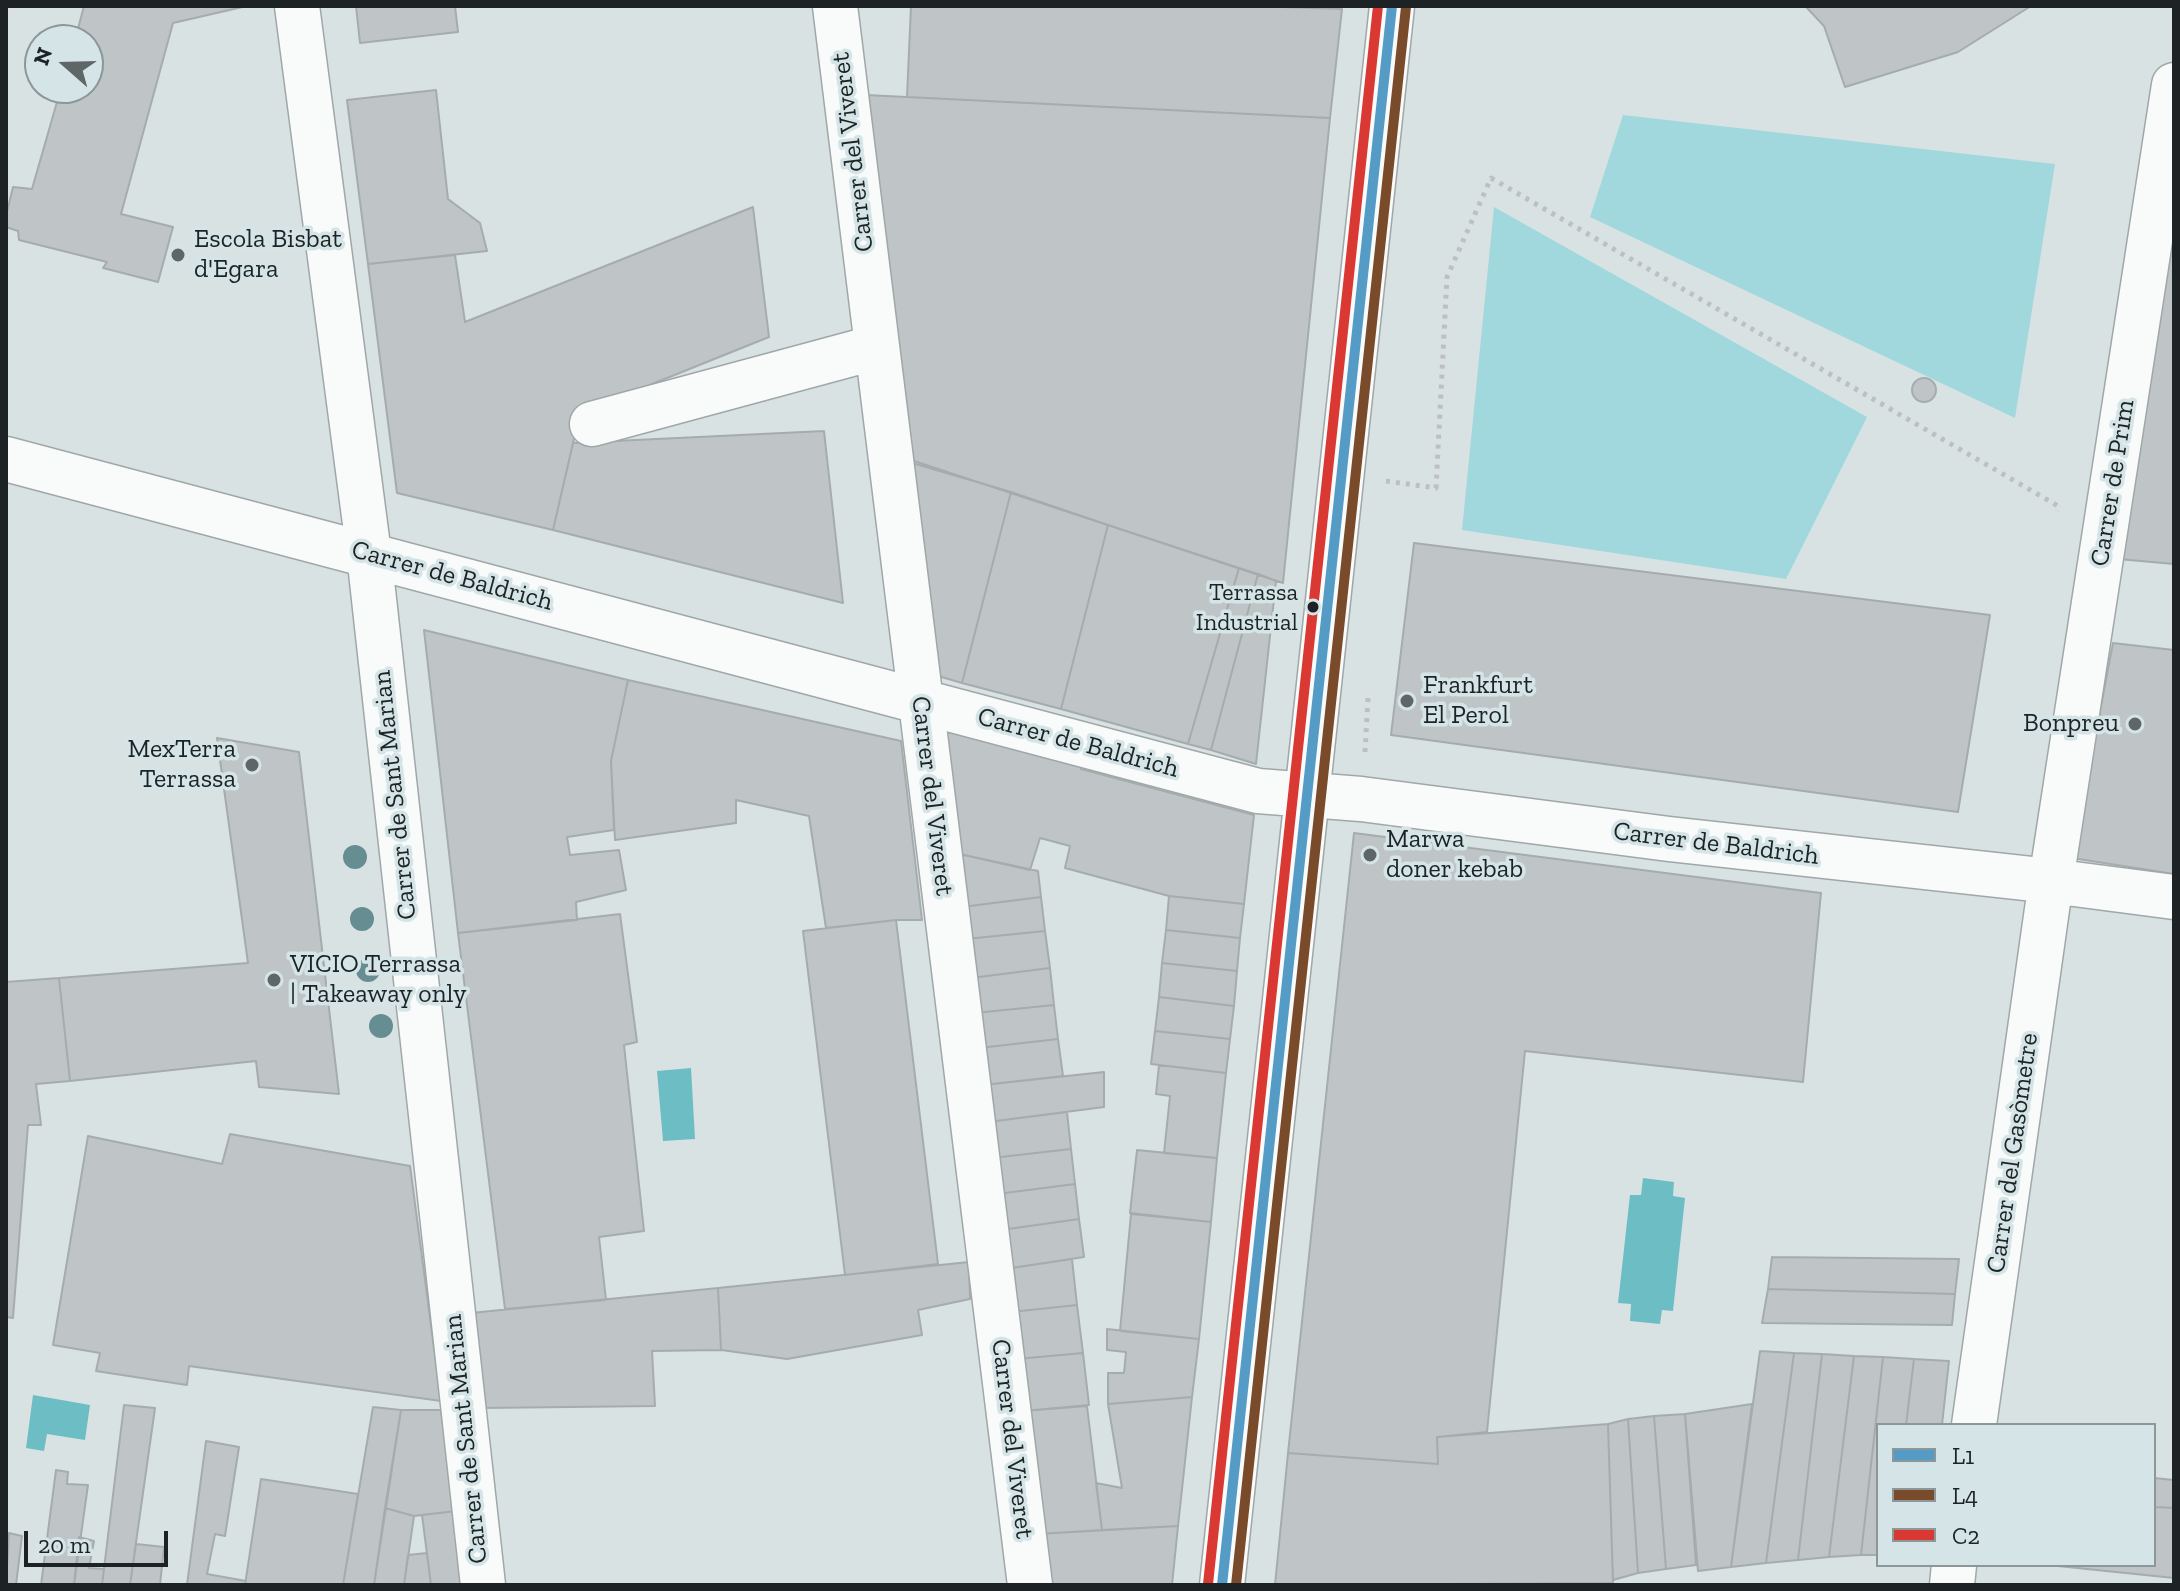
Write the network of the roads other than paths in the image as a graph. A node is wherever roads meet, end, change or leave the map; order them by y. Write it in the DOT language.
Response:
graph roads {
  1 [pos="297,6"];
  2 [pos="835,6"];
  3 [pos="1392,7"];
  4 [pos="2174,85"];
  5 [pos="877,347"];
  6 [pos="592,424"];
  7 [pos="6,459"];
  8 [pos="369,554"];
  9 [pos="920,702"];
  10 [pos="1306,794"];
  11 [pos="2051,881"];
  12 [pos="2174,897"];
  13 [pos="1974,1423"];
  14 [pos="483,1585"];
  15 [pos="1030,1585"];
  16 [pos="1222,1585"];
  1 -- 8 [label="street, Carrer de Sant Marian"];
  2 -- 5 [label="street, Carrer del Viveret"];
  3 -- 10 [label="street"];
  4 -- 11 [label="street, Carrer de Prim"];
  5 -- 6 [label="street"];
  5 -- 9 [label="street, Carrer del Viveret"];
  7 -- 8 [label="street, Carrer de Baldrich"];
  8 -- 9 [label="street, Carrer de Baldrich"];
  8 -- 14 [label="street, Carrer de Sant Marian"];
  9 -- 10 [label="street, Carrer de Baldrich"];
  9 -- 15 [label="street, Carrer del Viveret"];
  10 -- 11 [label="street, Carrer de Baldrich"];
  10 -- 16 [label="street"];
  11 -- 12 [label="street, Carrer de Baldrich"];
  11 -- 13 [label="street, Carrer del Gasòmetre"];
}
